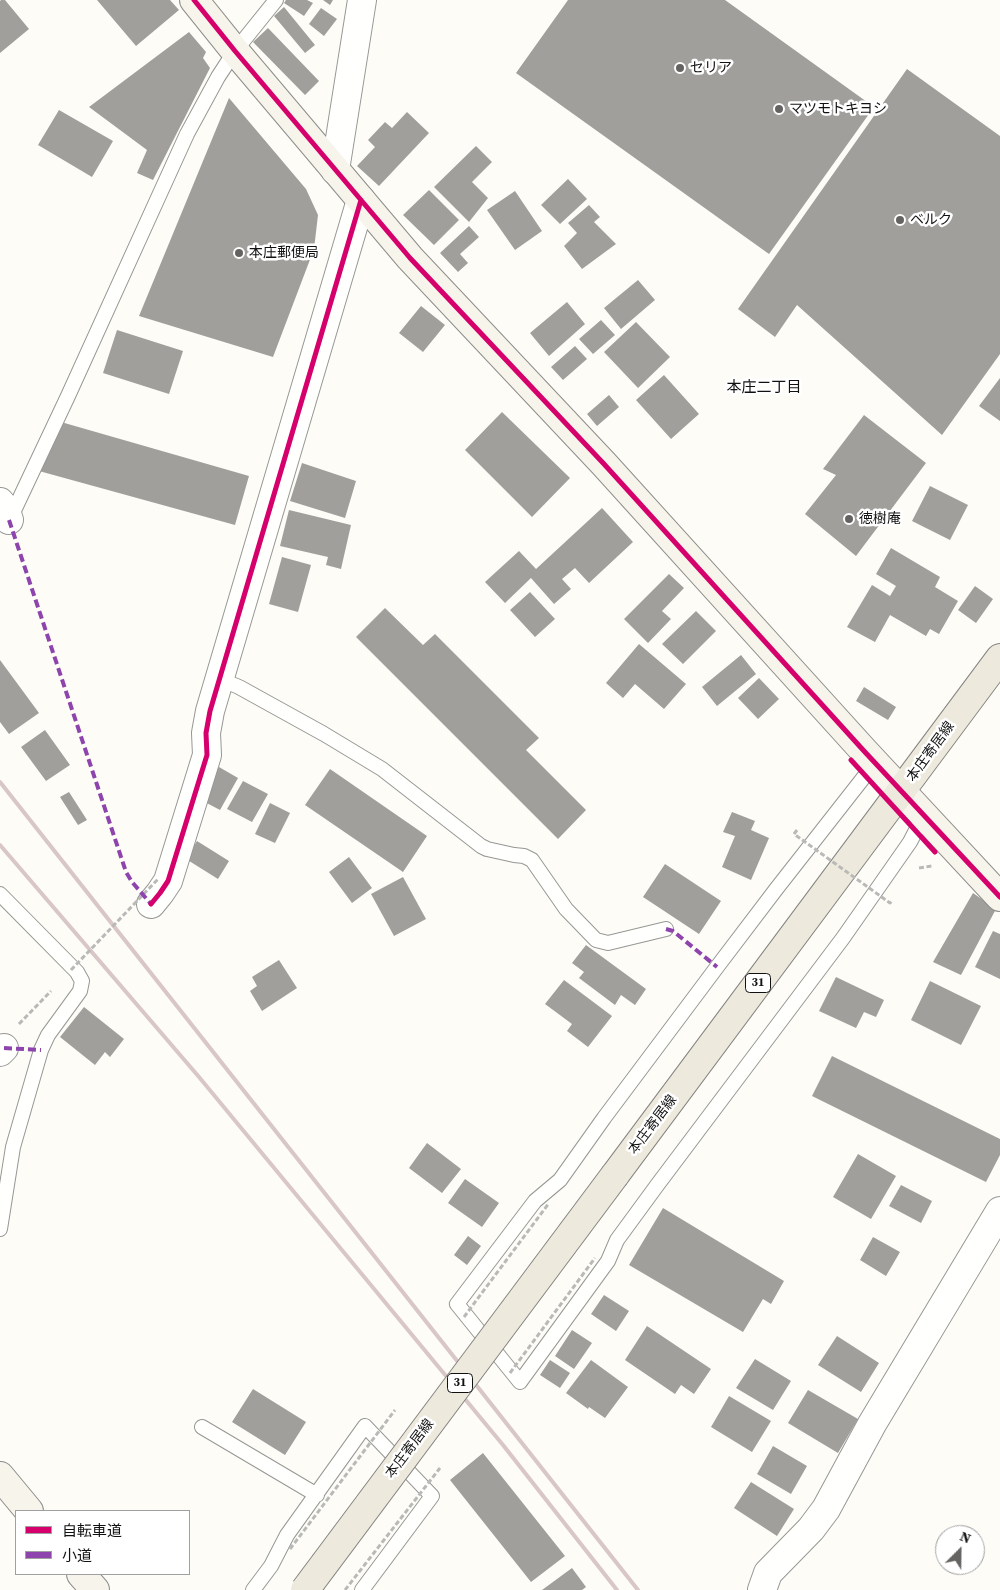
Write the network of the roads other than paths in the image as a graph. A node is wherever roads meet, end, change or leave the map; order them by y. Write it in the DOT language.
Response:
graph roads {
  1 [pos="194,0"];
  2 [pos="276,0"];
  3 [pos="362,0"];
  4 [pos="235,51"];
  5 [pos="335,170"];
  6 [pos="361,200"];
  7 [pos="5,511"];
  8 [pos="1000,658"];
  9 [pos="220,679"];
  10 [pos="875,763"];
  11 [pos="902,792"];
  12 [pos="924,815"];
  13 [pos="0,894"];
  14 [pos="1000,897"];
  15 [pos="151,904"];
  16 [pos="666,929"];
  17 [pos="1000,1211"];
  18 [pos="0,1229"];
  19 [pos="202,1427"];
  20 [pos="0,1476"];
  21 [pos="317,1496"];
  22 [pos="28,1510"];
  23 [pos="82,1575"];
  24 [pos="95,1590"];
  25 [pos="253,1590"];
  26 [pos="305,1590"];
  27 [pos="362,1590"];
  28 [pos="762,1590"];
  1 -- 4 [label="street"];
  2 -- 4 [label="lane"];
  3 -- 5 [label="street"];
  4 -- 5 [label="street"];
  4 -- 7 [label="lane"];
  5 -- 6 [label="street"];
  6 -- 9 [label="street"];
  6 -- 10 [label="street"];
  8 -- 11 [label="main road, 本庄寄居線 / 31"];
  9 -- 15 [label="street"];
  9 -- 16 [label="lane"];
  10 -- 11 [label="street"];
  10 -- 12 [label="lane"];
  11 -- 12 [label="street"];
  11 -- 26 [label="main road, 本庄寄居線 / 31, bridge"];
  12 -- 14 [label="street"];
  13 -- 18 [label="lane"];
  17 -- 28 [label="street"];
  19 -- 21 [label="lane"];
  20 -- 22 [label="street"];
  21 -- 25 [label="lane"];
  21 -- 27 [label="lane"];
  23 -- 24 [label="street"];
}
